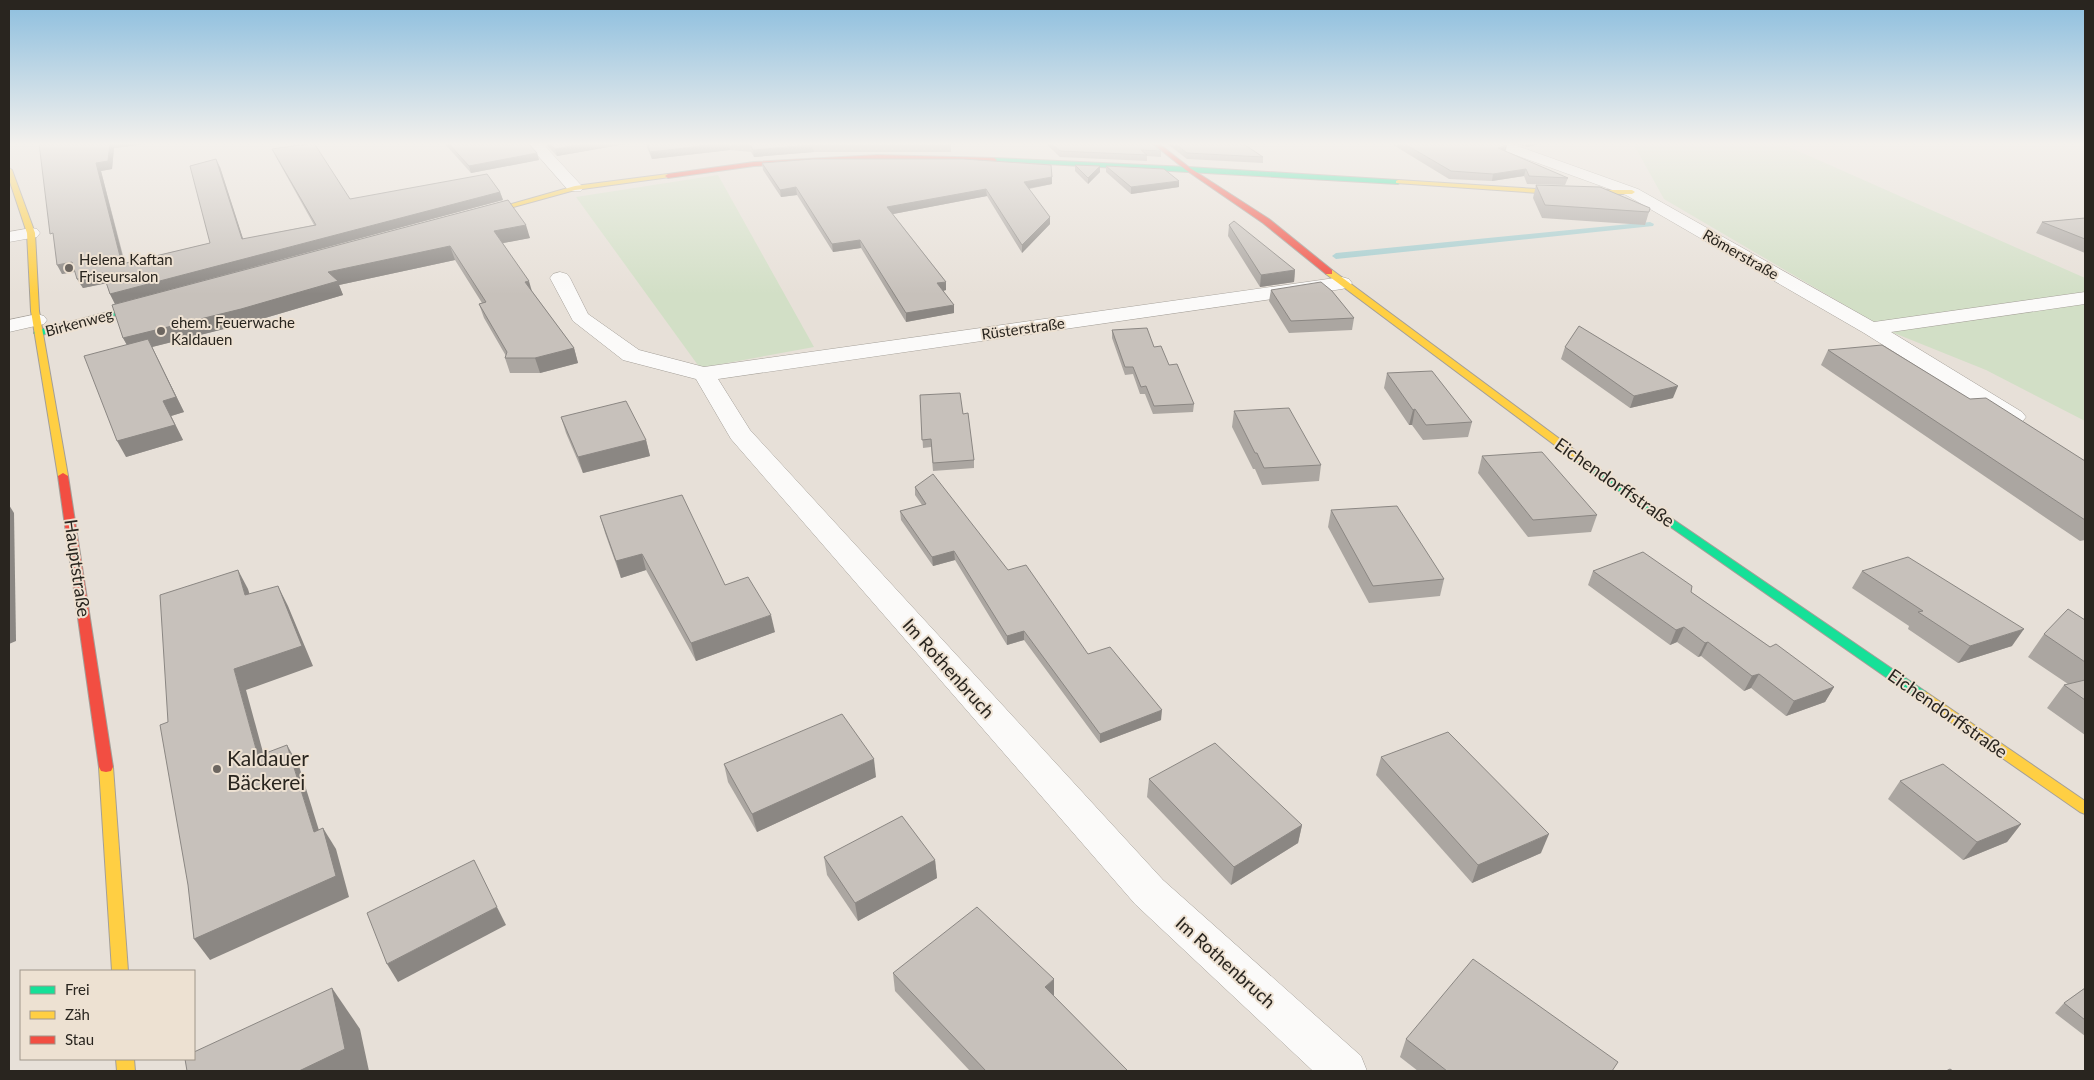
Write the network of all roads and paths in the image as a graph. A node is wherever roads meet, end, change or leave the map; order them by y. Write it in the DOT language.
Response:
graph roads {
  1 [pos="17,193"];
  2 [pos="555,193"];
  3 [pos="1225,193"];
  4 [pos="1634,193"];
  5 [pos="466,218"];
  6 [pos="31,232"];
  7 [pos="9,237"];
  8 [pos="560,278"];
  9 [pos="1342,283"];
  10 [pos="2085,298"];
  11 [pos="160,300"];
  12 [pos="9,326"];
  13 [pos="37,326"];
  14 [pos="1871,329"];
  15 [pos="704,374"];
  16 [pos="2028,426"];
  17 [pos="2085,808"];
  18 [pos="120,970"];
  19 [pos="1345,1071"];
  1 -- 6 [label="street, Hauptstraße"];
  2 -- 5 [label="street"];
  3 -- 9 [label="street, Eichendorffstraße"];
  4 -- 14 [label="street, Römerstraße"];
  6 -- 7 [label="street"];
  6 -- 13 [label="street, Hauptstraße"];
  8 -- 15 [label="street"];
  9 -- 15 [label="street, Rüsterstraße"];
  9 -- 17 [label="street, Eichendorffstraße"];
  10 -- 14 [label="street"];
  11 -- 13 [label="street, Birkenweg"];
  12 -- 13 [label="street"];
  13 -- 18 [label="street, Hauptstraße"];
  14 -- 16 [label="street, Römerstraße"];
  15 -- 19 [label="street, Im Rothenbruch"];
}
